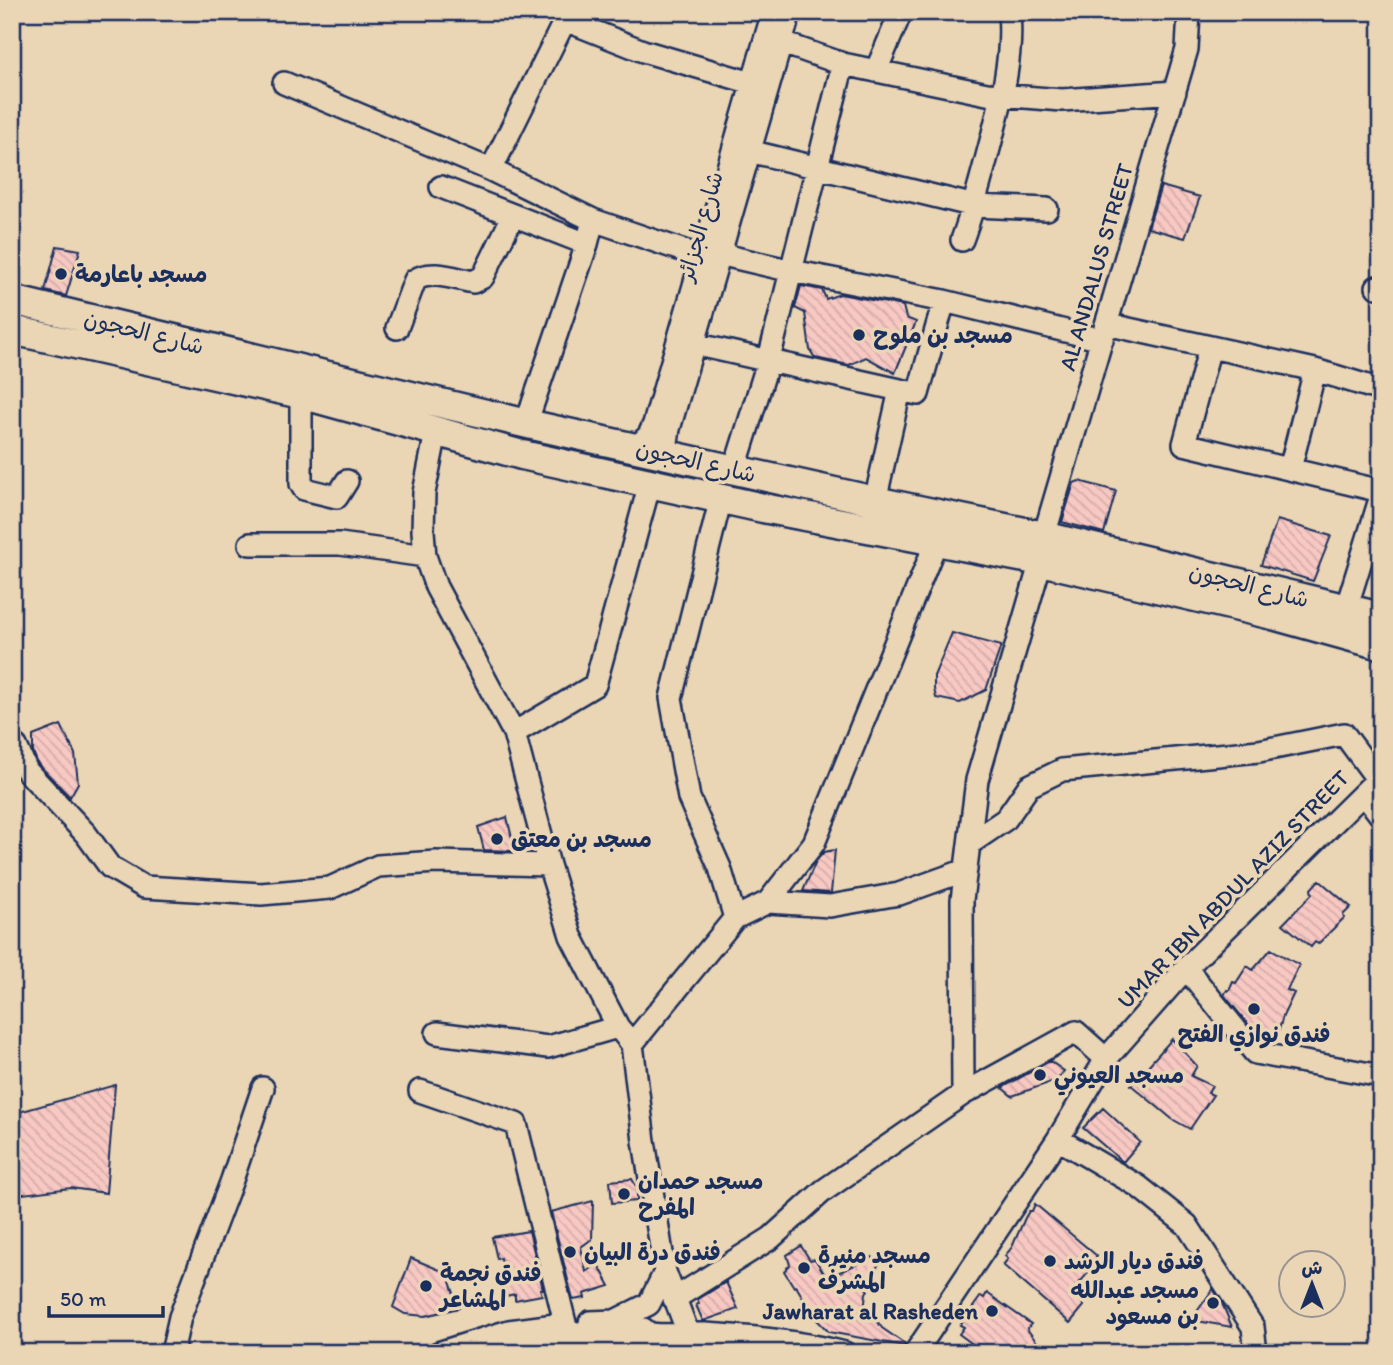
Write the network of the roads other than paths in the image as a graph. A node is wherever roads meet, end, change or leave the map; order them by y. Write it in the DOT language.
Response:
graph roads {
  1 [pos="773,12"];
  2 [pos="790,12"];
  3 [pos="901,12"];
  4 [pos="1009,12"];
  5 [pos="1189,12"];
  6 [pos="780,43"];
  7 [pos="843,64"];
  8 [pos="876,71"];
  9 [pos="284,83"];
  10 [pos="752,83"];
  11 [pos="1175,92"];
  12 [pos="1003,94"];
  13 [pos="749,151"];
  14 [pos="818,166"];
  15 [pos="491,170"];
  16 [pos="441,187"];
  17 [pos="975,206"];
  18 [pos="1047,209"];
  19 [pos="513,216"];
  20 [pos="593,220"];
  21 [pos="962,240"];
  22 [pos="587,244"];
  23 [pos="708,254"];
  24 [pos="792,271"];
  25 [pos="12,300"];
  26 [pos="944,301"];
  27 [pos="397,328"];
  28 [pos="12,330"];
  29 [pos="1104,332"];
  30 [pos="694,344"];
  31 [pos="1210,347"];
  32 [pos="769,359"];
  33 [pos="1315,370"];
  34 [pos="900,390"];
  35 [pos="1381,390"];
  36 [pos="301,394"];
  37 [pos="526,424"];
  38 [pos="436,432"];
  39 [pos="637,447"];
  40 [pos="670,455"];
  41 [pos="1290,469"];
  42 [pos="734,471"];
  43 [pos="347,481"];
  44 [pos="650,483"];
  45 [pos="1381,491"];
  46 [pos="1381,496"];
  47 [pos="721,498"];
  48 [pos="875,502"];
  49 [pos="937,540"];
  50 [pos="250,544"];
  51 [pos="1042,548"];
  52 [pos="425,556"];
  53 [pos="1346,609"];
  54 [pos="1381,617"];
  55 [pos="1381,645"];
  56 [pos="514,733"];
  57 [pos="16,746"];
  58 [pos="1374,783"];
  59 [pos="1381,816"];
  60 [pos="969,844"];
  61 [pos="549,865"];
  62 [pos="966,870"];
  63 [pos="768,902"];
  64 [pos="735,918"];
  65 [pos="1186,968"];
  66 [pos="618,1027"];
  67 [pos="437,1033"];
  68 [pos="632,1044"];
  69 [pos="1106,1059"];
  70 [pos="1381,1076"];
  71 [pos="263,1088"];
  72 [pos="420,1091"];
  73 [pos="963,1094"];
  74 [pos="1058,1139"];
  75 [pos="665,1272"];
  76 [pos="674,1299"];
  77 [pos="565,1323"];
  78 [pos="628,1328"];
  79 [pos="689,1343"];
  80 [pos="172,1353"];
  81 [pos="438,1353"];
  82 [pos="493,1353"];
  83 [pos="845,1353"];
  84 [pos="915,1353"];
  85 [pos="1256,1353"];
  1 -- 10 [label="street, شارع الجزائر"];
  2 -- 6 [label="street, شارع الجزائر"];
  3 -- 8 [label="street"];
  4 -- 12 [label="street"];
  5 -- 11 [label="street, AL ANDALUS STREET"];
  6 -- 7 [label="street"];
  6 -- 13 [label="street, شارع الجزائر"];
  7 -- 8 [label="street"];
  7 -- 14 [label="street"];
  8 -- 12 [label="street"];
  9 -- 15 [label="street"];
  10 -- 15 [label="street"];
  10 -- 23 [label="street, شارع الجزائر"];
  11 -- 12 [label="street"];
  11 -- 29 [label="street, AL ANDALUS STREET"];
  12 -- 17 [label="street"];
  13 -- 14 [label="street"];
  13 -- 23 [label="street, شارع الجزائر"];
  14 -- 17 [label="street"];
  14 -- 24 [label="street"];
  15 -- 20 [label="street"];
  16 -- 19 [label="street"];
  17 -- 18 [label="street"];
  17 -- 21 [label="street"];
  19 -- 22 [label="street"];
  19 -- 27 [label="street"];
  20 -- 22 [label="street"];
  20 -- 23 [label="street"];
  22 -- 37 [label="street"];
  23 -- 24 [label="street"];
  23 -- 30 [label="street, شارع الجزائر"];
  23 -- 39 [label="street, شارع الجزائر"];
  24 -- 26 [label="street"];
  24 -- 32 [label="street"];
  25 -- 37 [label="main road, شارع الحجون"];
  26 -- 29 [label="street"];
  26 -- 34 [label="street"];
  28 -- 36 [label="main road, شارع الحجون"];
  29 -- 31 [label="street"];
  29 -- 51 [label="street, AL ANDALUS STREET"];
  30 -- 32 [label="street"];
  30 -- 40 [label="street, شارع الجزائر"];
  31 -- 33 [label="street"];
  31 -- 41 [label="street"];
  32 -- 34 [label="street"];
  32 -- 42 [label="street"];
  33 -- 35 [label="street"];
  33 -- 41 [label="street"];
  34 -- 48 [label="street"];
  36 -- 38 [label="main road, شارع الحجون"];
  36 -- 43 [label="street"];
  37 -- 39 [label="main road, شارع الحجون"];
  38 -- 44 [label="main road, شارع الحجون"];
  38 -- 52 [label="street"];
  39 -- 40 [label="main road, شارع الحجون"];
  40 -- 42 [label="main road, شارع الحجون"];
  41 -- 45 [label="street"];
  42 -- 48 [label="main road, شارع الحجون"];
  44 -- 47 [label="main road, شارع الحجون"];
  44 -- 56 [label="street"];
  46 -- 53 [label="street"];
  47 -- 49 [label="main road, شارع الحجون"];
  47 -- 64 [label="street"];
  48 -- 51 [label="main road, شارع الحجون"];
  49 -- 51 [label="main road, شارع الحجون"];
  49 -- 63 [label="street"];
  50 -- 52 [label="street"];
  51 -- 53 [label="main road, شارع الحجون"];
  51 -- 55 [label="main road, شارع الحجون"];
  51 -- 60 [label="street, AL ANDALUS STREET"];
  52 -- 56 [label="street"];
  53 -- 54 [label="main road, شارع الحجون"];
  56 -- 61 [label="street"];
  57 -- 61 [label="street"];
  58 -- 59 [label="street"];
  58 -- 60 [label="street"];
  58 -- 65 [label="street, UMAR IBN ABDUL AZIZ STREET"];
  60 -- 62 [label="street, AL ANDALUS STREET"];
  61 -- 66 [label="street"];
  62 -- 63 [label="street"];
  62 -- 73 [label="street, AL ANDALUS STREET"];
  63 -- 64 [label="street"];
  64 -- 68 [label="street"];
  65 -- 69 [label="street, UMAR IBN ABDUL AZIZ STREET"];
  65 -- 70 [label="street"];
  66 -- 67 [label="street"];
  66 -- 68 [label="street"];
  68 -- 75 [label="street"];
  69 -- 73 [label="street"];
  69 -- 74 [label="street, UMAR IBN ABDUL AZIZ STREET"];
  71 -- 80 [label="street"];
  72 -- 77 [label="street"];
  73 -- 76 [label="street"];
  74 -- 84 [label="street, UMAR IBN ABDUL AZIZ STREET"];
  74 -- 85 [label="street"];
  75 -- 76 [label="street"];
  75 -- 78 [label="street"];
  76 -- 79 [label="street"];
  77 -- 78 [label="street"];
  77 -- 81 [label="street"];
  78 -- 79 [label="street"];
  78 -- 82 [label="highway"];
  79 -- 83 [label="street"];
}
